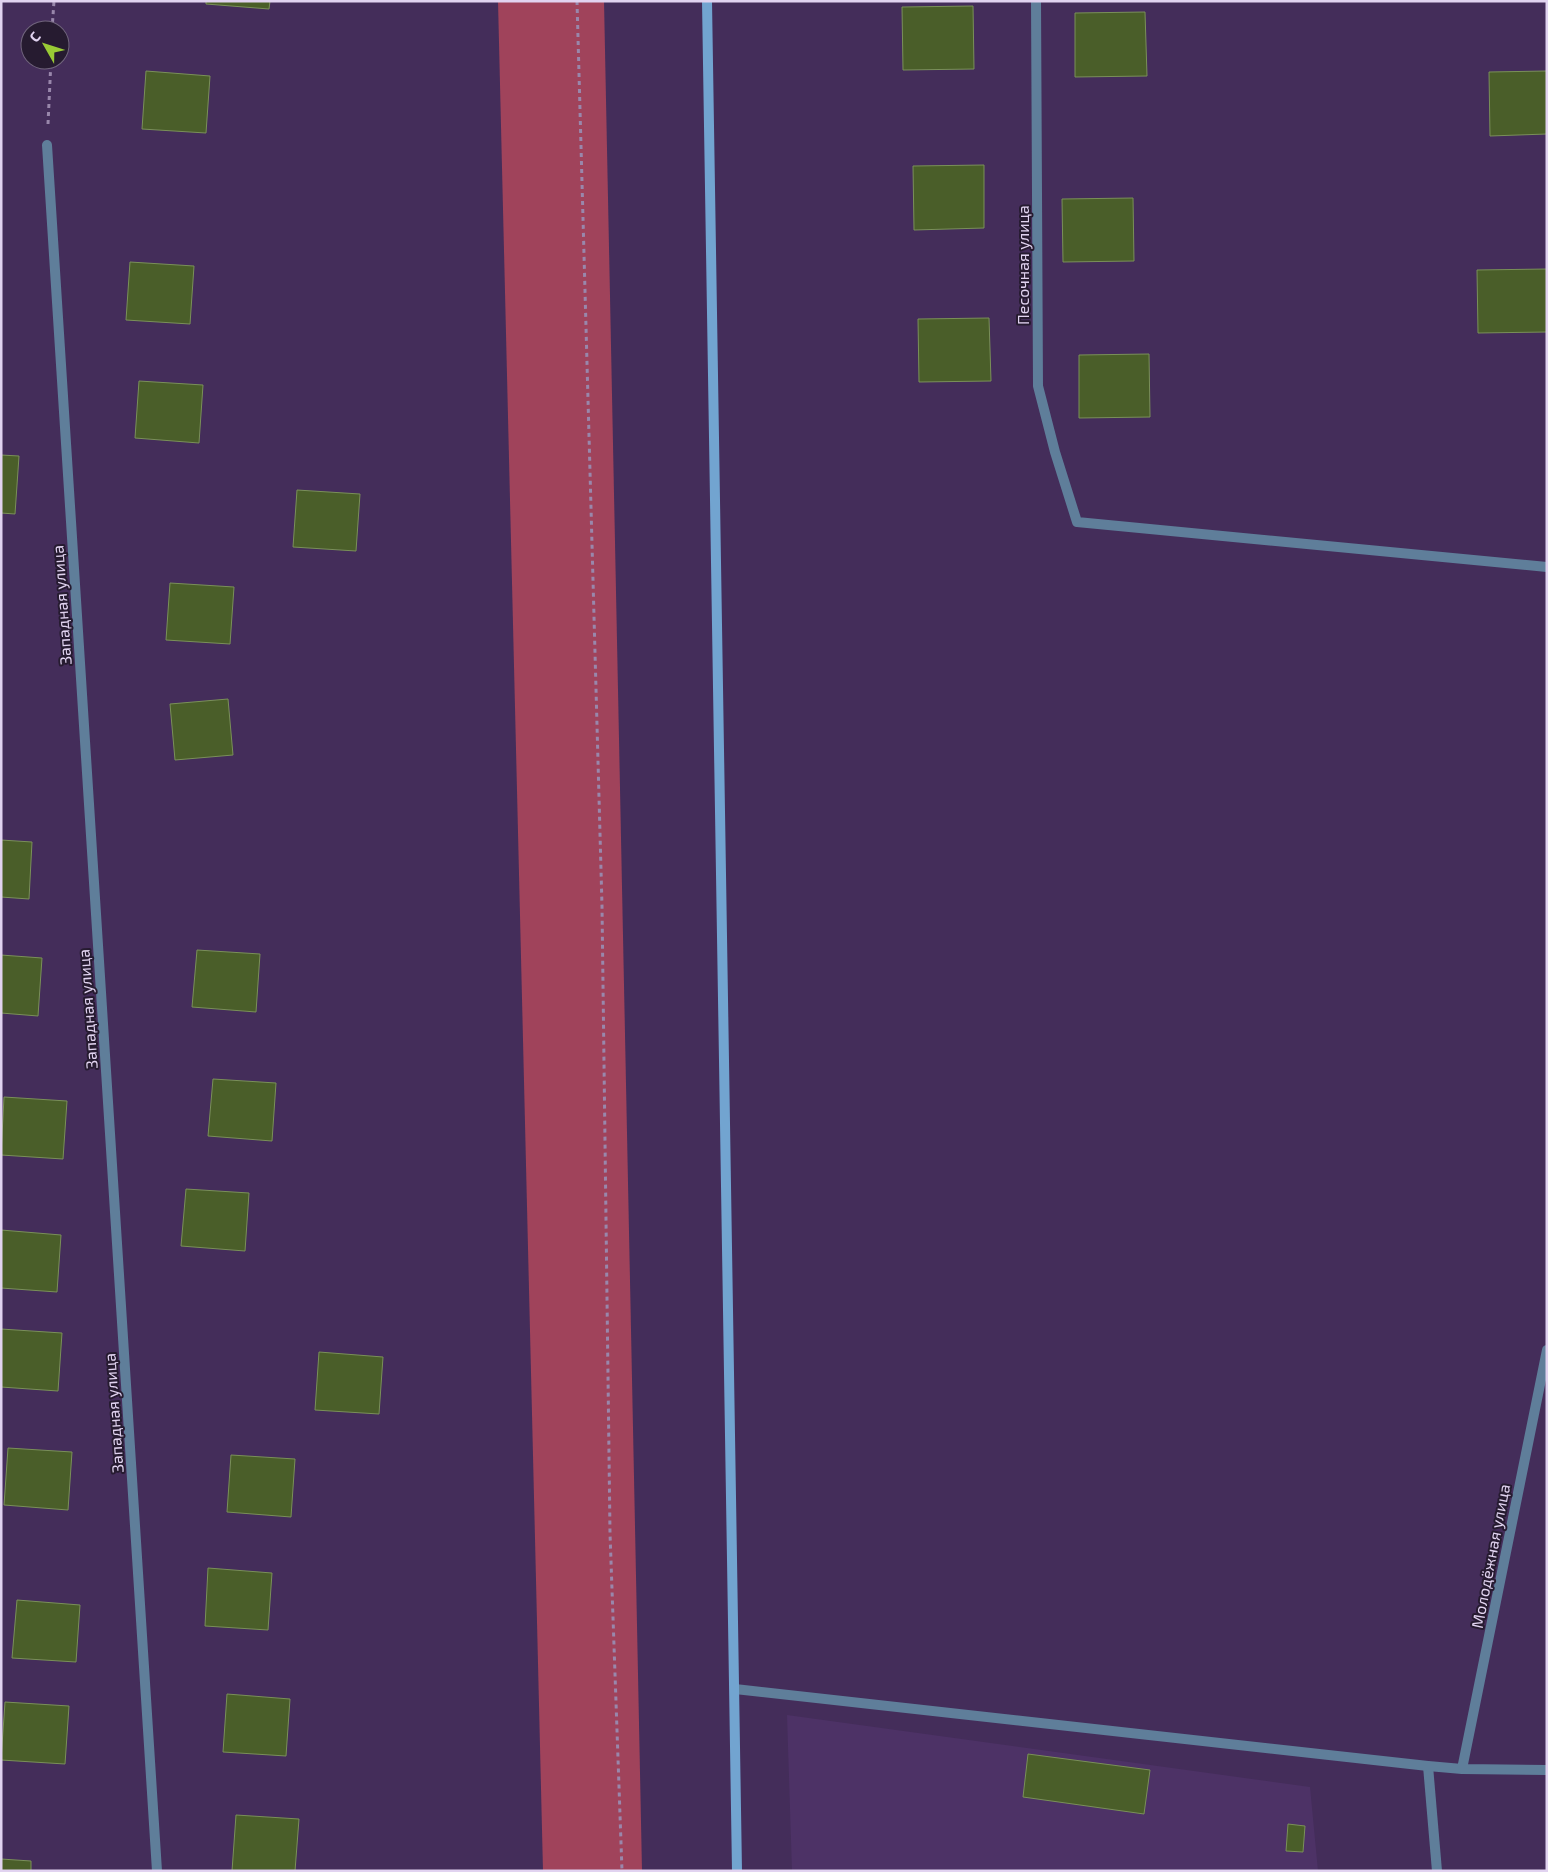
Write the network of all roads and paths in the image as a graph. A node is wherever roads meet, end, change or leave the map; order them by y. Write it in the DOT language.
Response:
graph roads {
  1 [pos="54,1"];
  2 [pos="577,1"];
  3 [pos="707,1"];
  4 [pos="1036,1"];
  5 [pos="53,20"];
  6 [pos="50,70"];
  7 [pos="46,145"];
  8 [pos="1547,567"];
  9 [pos="1547,1350"];
  10 [pos="735,1689"];
  11 [pos="1428,1766"];
  12 [pos="1462,1769"];
  13 [pos="1547,1770"];
  14 [pos="157,1871"];
  15 [pos="622,1871"];
  16 [pos="737,1871"];
  17 [pos="1437,1871"];
  1 -- 5 [label="path"];
  2 -- 15 [label="path"];
  3 -- 10 [label="street"];
  4 -- 8 [label="street, Песочная улица"];
  6 -- 7 [label="path"];
  7 -- 14 [label="street, Западная улица"];
  9 -- 12 [label="street, Молодёжная улица"];
  10 -- 11 [label="street"];
  10 -- 16 [label="street"];
  11 -- 12 [label="street"];
  11 -- 17 [label="street"];
  12 -- 13 [label="street"];
}
